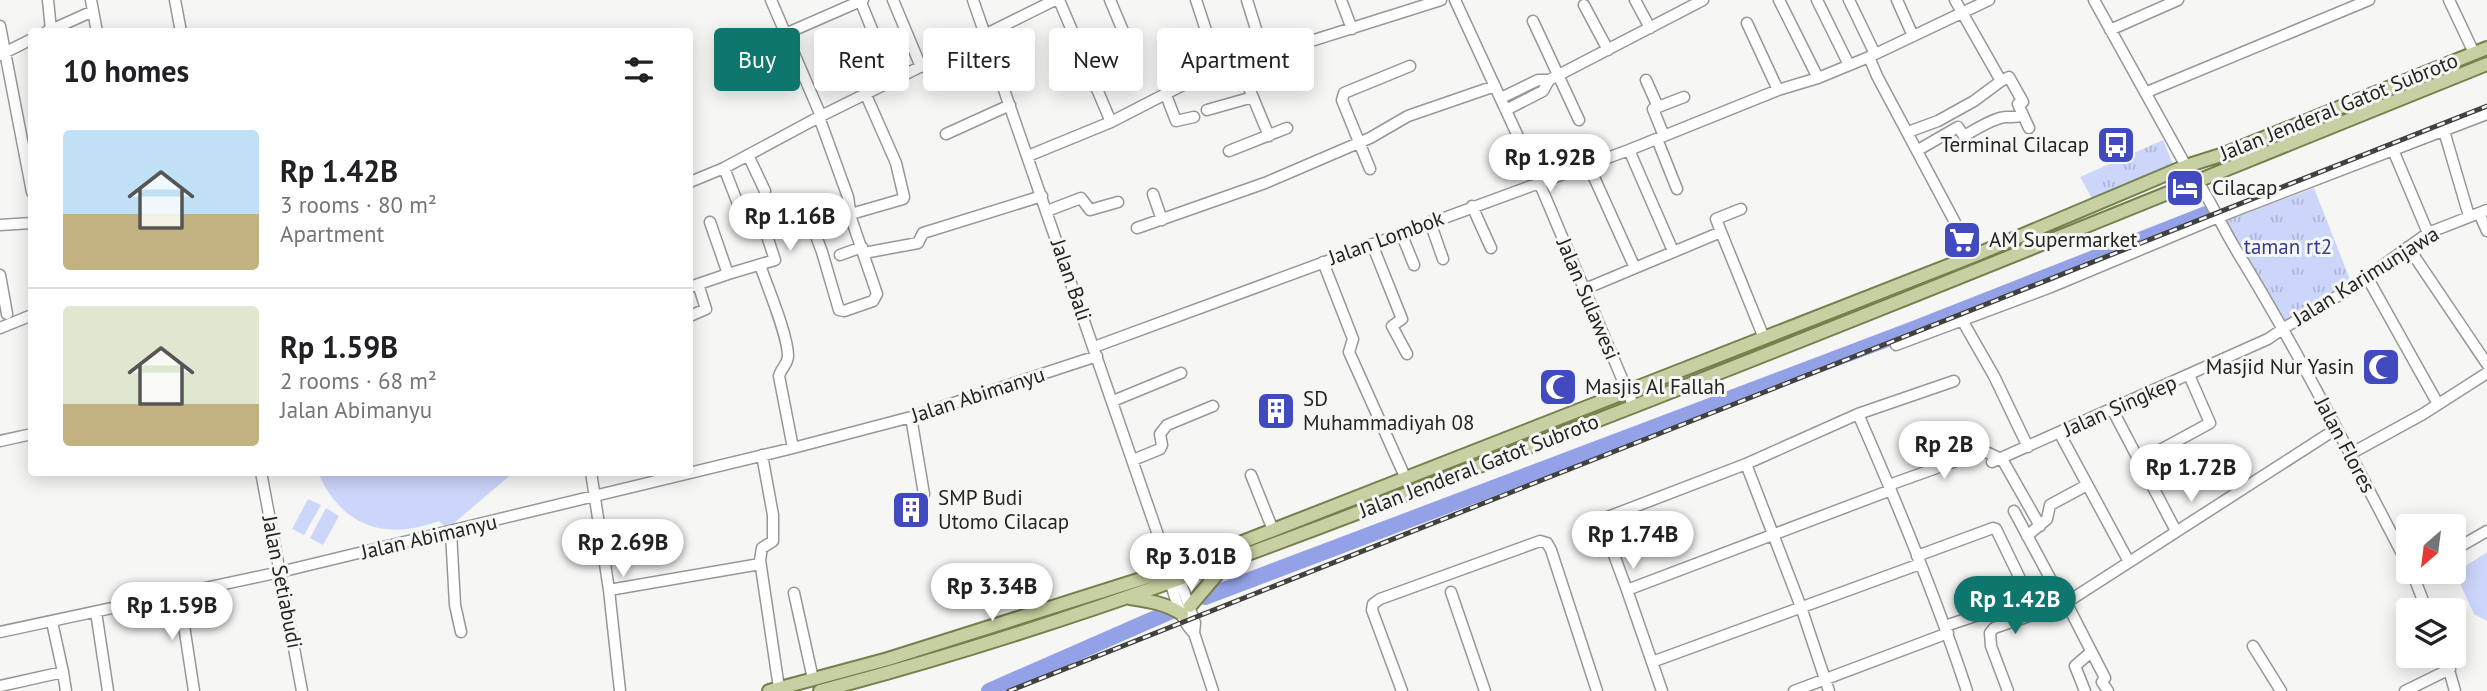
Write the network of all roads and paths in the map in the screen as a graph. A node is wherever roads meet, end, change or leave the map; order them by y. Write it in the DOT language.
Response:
graph roads {
  1 [pos="48,0"];
  2 [pos="175,0"];
  3 [pos="771,0"];
  4 [pos="861,0"];
  5 [pos="893,0"];
  6 [pos="974,0"];
  7 [pos="1057,0"];
  8 [pos="1110,0"];
  9 [pos="1196,0"];
  10 [pos="1247,0"];
  11 [pos="1341,0"];
  12 [pos="1441,0"];
  13 [pos="1455,0"];
  14 [pos="1635,0"];
  15 [pos="1779,0"];
  16 [pos="1817,0"];
  17 [pos="1849,0"];
  18 [pos="1897,0"];
  19 [pos="1955,0"];
  20 [pos="1989,0"];
  21 [pos="2094,0"];
  22 [pos="2178,0"];
  23 [pos="2369,0"];
  24 [pos="2449,0"];
  25 [pos="1695,2"];
  26 [pos="1584,5"];
  27 [pos="92,6"];
  28 [pos="1961,13"];
  29 [pos="1533,21"];
  30 [pos="1747,23"];
  31 [pos="0,26"];
  32 [pos="50,28"];
  33 [pos="55,28"];
  34 [pos="96,28"];
  35 [pos="180,28"];
  36 [pos="783,28"];
  37 [pos="798,28"];
  38 [pos="872,28"];
  39 [pos="983,28"];
  40 [pos="1002,28"];
  41 [pos="1122,28"];
  42 [pos="1205,28"];
  43 [pos="1256,28"];
  44 [pos="1650,28"];
  45 [pos="1352,29"];
  46 [pos="2110,30"];
  47 [pos="1913,36"];
  48 [pos="1314,40"];
  49 [pos="28,41"];
  50 [pos="2487,48"];
  51 [pos="1608,50"];
  52 [pos="2474,53"];
  53 [pos="2,54"];
  54 [pos="1872,55"];
  55 [pos="2487,64"];
  56 [pos="1849,65"];
  57 [pos="1410,66"];
  58 [pos="921,68"];
  59 [pos="800,70"];
  60 [pos="909,74"];
  61 [pos="1553,78"];
  62 [pos="1818,78"];
  63 [pos="1646,80"];
  64 [pos="2000,81"];
  65 [pos="1495,86"];
  66 [pos="1778,90"];
  67 [pos="872,91"];
  68 [pos="1005,91"];
  69 [pos="1173,91"];
  70 [pos="1250,91"];
  71 [pos="2147,92"];
  72 [pos="866,94"];
  73 [pos="1166,95"];
  74 [pos="1253,97"];
  75 [pos="1684,97"];
  76 [pos="1501,98"];
  77 [pos="1010,105"];
  78 [pos="1658,107"];
  79 [pos="1207,110"];
  80 [pos="1506,110"];
  81 [pos="2487,114"];
  82 [pos="2023,115"];
  83 [pos="820,117"];
  84 [pos="1194,117"];
  85 [pos="1579,120"];
  86 [pos="1111,122"];
  87 [pos="1287,128"];
  88 [pos="2029,128"];
  89 [pos="2444,131"];
  90 [pos="1908,132"];
  91 [pos="946,134"];
  92 [pos="1269,135"];
  93 [pos="1661,137"];
  94 [pos="1360,143"];
  95 [pos="1629,150"];
  96 [pos="1918,150"];
  97 [pos="2393,150"];
  98 [pos="1229,151"];
  99 [pos="748,155"];
  100 [pos="1028,156"];
  101 [pos="1588,164"];
  102 [pos="2186,166"];
  103 [pos="724,168"];
  104 [pos="1370,169"];
  105 [pos="28,174"];
  106 [pos="2197,180"];
  107 [pos="693,181"];
  108 [pos="1539,182"];
  109 [pos="1677,189"];
  110 [pos="765,191"];
  111 [pos="1153,194"];
  112 [pos="1042,196"];
  113 [pos="1118,202"];
  114 [pos="1472,206"];
  115 [pos="1741,209"];
  116 [pos="1047,211"];
  117 [pos="2479,213"];
  118 [pos="851,214"];
  119 [pos="761,218"];
  120 [pos="2216,218"];
  121 [pos="1162,220"];
  122 [pos="710,222"];
  123 [pos="1430,222"];
  124 [pos="28,223"];
  125 [pos="0,225"];
  126 [pos="1137,228"];
  127 [pos="2487,231"];
  128 [pos="1721,232"];
  129 [pos="1401,233"];
  130 [pos="2428,233"];
  131 [pos="1372,244"];
  132 [pos="2408,247"];
  133 [pos="1491,248"];
  134 [pos="863,250"];
  135 [pos="1673,251"];
  136 [pos="840,255"];
  137 [pos="1973,256"];
  138 [pos="1443,259"];
  139 [pos="1324,262"];
  140 [pos="760,265"];
  141 [pos="1414,265"];
  142 [pos="1635,268"];
  143 [pos="728,274"];
  144 [pos="0,275"];
  145 [pos="2367,277"];
  146 [pos="694,286"];
  147 [pos="1585,289"];
  148 [pos="7,314"];
  149 [pos="693,315"];
  150 [pos="28,317"];
  151 [pos="1962,320"];
  152 [pos="0,328"];
  153 [pos="2284,328"];
  154 [pos="1764,338"];
  155 [pos="1896,345"];
  156 [pos="1095,352"];
  157 [pos="1407,354"];
  158 [pos="2487,364"];
  159 [pos="1181,373"];
  160 [pos="2487,373"];
  161 [pos="2189,375"];
  162 [pos="1954,381"];
  163 [pos="1627,391"];
  164 [pos="1113,401"];
  165 [pos="2438,404"];
  166 [pos="1213,406"];
  167 [pos="1634,407"];
  168 [pos="2112,410"];
  169 [pos="1858,414"];
  170 [pos="911,418"];
  171 [pos="2336,429"];
  172 [pos="2060,433"];
  173 [pos="28,436"];
  174 [pos="0,441"];
  175 [pos="2028,447"];
  176 [pos="793,448"];
  177 [pos="2350,454"];
  178 [pos="762,455"];
  179 [pos="1133,460"];
  180 [pos="1998,460"];
  181 [pos="2140,460"];
  182 [pos="1746,464"];
  183 [pos="693,472"];
  184 [pos="1251,475"];
  185 [pos="262,476"];
  186 [pos="592,476"];
  187 [pos="677,476"];
  188 [pos="1406,479"];
  189 [pos="2087,485"];
  190 [pos="1890,488"];
  191 [pos="924,494"];
  192 [pos="596,496"];
  193 [pos="2014,511"];
  194 [pos="2040,526"];
  195 [pos="1273,530"];
  196 [pos="2176,531"];
  197 [pos="2487,531"];
  198 [pos="451,532"];
  199 [pos="1772,534"];
  200 [pos="2027,536"];
  201 [pos="2396,541"];
  202 [pos="2466,543"];
  203 [pos="1918,560"];
  204 [pos="2129,562"];
  205 [pos="1226,563"];
  206 [pos="757,564"];
  207 [pos="280,572"];
  208 [pos="1173,573"];
  209 [pos="609,590"];
  210 [pos="1627,590"];
  211 [pos="1451,592"];
  212 [pos="179,593"];
  213 [pos="794,593"];
  214 [pos="1127,598"];
  215 [pos="2065,603"];
  216 [pos="1801,607"];
  217 [pos="1186,610"];
  218 [pos="96,612"];
  219 [pos="52,622"];
  220 [pos="1947,630"];
  221 [pos="0,632"];
  222 [pos="461,632"];
  223 [pos="2253,646"];
  224 [pos="2091,652"];
  225 [pos="888,659"];
  226 [pos="1652,662"];
  227 [pos="2450,669"];
  228 [pos="63,672"];
  229 [pos="892,673"];
  230 [pos="1824,678"];
  231 [pos="813,679"];
  232 [pos="5,687"];
  233 [pos="774,690"];
  234 [pos="66,691"];
  235 [pos="108,691"];
  236 [pos="194,691"];
  237 [pos="302,691"];
  238 [pos="620,691"];
  239 [pos="820,691"];
  240 [pos="1213,691"];
  241 [pos="1402,691"];
  242 [pos="1485,691"];
  243 [pos="1597,691"];
  244 [pos="1662,691"];
  245 [pos="1794,691"];
  246 [pos="1829,691"];
  247 [pos="1967,691"];
  248 [pos="2008,691"];
  249 [pos="2085,691"];
  250 [pos="2108,691"];
  251 [pos="2281,691"];
  252 [pos="2405,691"];
  253 [pos="2455,691"];
  1 -- 32 [label="street"];
  2 -- 35 [label="street"];
  3 -- 36 [label="street"];
  4 -- 37 [label="street"];
  4 -- 38 [label="street"];
  5 -- 58 [label="street"];
  6 -- 39 [label="street, Jalan Bali"];
  7 -- 40 [label="street"];
  7 -- 86 [label="street"];
  8 -- 41 [label="street"];
  9 -- 42 [label="street"];
  10 -- 43 [label="street"];
  11 -- 45 [label="street"];
  12 -- 45 [label="street"];
  13 -- 65 [label="street, Jalan Sulawesi"];
  14 -- 44 [label="street"];
  15 -- 62 [label="street"];
  16 -- 56 [label="street"];
  17 -- 54 [label="street"];
  18 -- 47 [label="street"];
  19 -- 28 [label="street"];
  20 -- 28 [label="street, Jalan Lombok"];
  21 -- 46 [label="street, Jalan Flores"];
  22 -- 46 [label="street"];
  23 -- 71 [label="street"];
  24 -- 52 [label="street"];
  25 -- 44 [label="street"];
  26 -- 51 [label="street"];
  27 -- 33 [label="street"];
  27 -- 34 [label="street"];
  28 -- 47 [label="street, Jalan Lombok"];
  28 -- 64 [label="street"];
  29 -- 61 [label="street"];
  30 -- 66 [label="street"];
  31 -- 53 [label="street"];
  44 -- 51 [label="street"];
  45 -- 48 [label="street"];
  46 -- 71 [label="street, Jalan Flores"];
  47 -- 54 [label="street, Jalan Lombok"];
  49 -- 53 [label="street"];
  50 -- 52 [label="main road, Jalan Jenderal Gatot Subroto"];
  51 -- 61 [label="street"];
  52 -- 102 [label="main road, Jalan Jenderal Gatot Subroto"];
  53 -- 105 [label="street"];
  54 -- 56 [label="street, Jalan Lombok"];
  54 -- 90 [label="street"];
  55 -- 106 [label="main road, Jalan Jenderal Gatot Subroto"];
  56 -- 62 [label="street, Jalan Lombok"];
  57 -- 94 [label="street"];
  58 -- 60 [label="street"];
  59 -- 83 [label="street"];
  61 -- 76 [label="street"];
  61 -- 80 [label="street"];
  61 -- 85 [label="street"];
  62 -- 66 [label="street, Jalan Lombok"];
  63 -- 78 [label="street"];
  64 -- 82 [label="street"];
  64 -- 90 [label="street"];
  65 -- 76 [label="street, Jalan Sulawesi"];
  65 -- 94 [label="street"];
  66 -- 93 [label="street, Jalan Lombok"];
  67 -- 72 [label="street"];
  68 -- 77 [label="street, Jalan Bali"];
  69 -- 73 [label="street"];
  70 -- 74 [label="street"];
  71 -- 102 [label="street, Jalan Flores"];
  72 -- 83 [label="street"];
  72 -- 118 [label="street"];
  73 -- 84 [label="street"];
  73 -- 86 [label="street"];
  74 -- 79 [label="street"];
  74 -- 92 [label="street"];
  75 -- 78 [label="street"];
  76 -- 80 [label="street, Jalan Sulawesi"];
  77 -- 91 [label="street"];
  77 -- 100 [label="street, Jalan Bali"];
  78 -- 93 [label="street"];
  80 -- 108 [label="street, Jalan Sulawesi"];
  81 -- 89 [label="street"];
  82 -- 88 [label="street"];
  82 -- 96 [label="street"];
  83 -- 99 [label="street"];
  83 -- 118 [label="street"];
  86 -- 100 [label="street"];
  87 -- 92 [label="street"];
  89 -- 97 [label="street"];
  89 -- 117 [label="street"];
  90 -- 96 [label="street"];
  92 -- 98 [label="street"];
  93 -- 95 [label="street, Jalan Lombok"];
  93 -- 109 [label="street"];
  94 -- 104 [label="street"];
  94 -- 121 [label="street"];
  95 -- 101 [label="street, Jalan Lombok"];
  95 -- 135 [label="street"];
  96 -- 137 [label="street"];
  97 -- 120 [label="street"];
  97 -- 130 [label="street"];
  99 -- 103 [label="street"];
  99 -- 110 [label="street"];
  100 -- 112 [label="street, Jalan Bali"];
  101 -- 108 [label="street, Jalan Lombok"];
  101 -- 142 [label="street"];
  102 -- 106 [label="street, Jalan Flores"];
  102 -- 137 [label="main road, Jalan Jenderal Gatot Subroto"];
  103 -- 107 [label="street"];
  103 -- 119 [label="street"];
  106 -- 120 [label="street, Jalan Flores"];
  106 -- 167 [label="main road, Jalan Jenderal Gatot Subroto"];
  108 -- 114 [label="street, Jalan Lombok"];
  108 -- 147 [label="street, Jalan Sulawesi"];
  111 -- 121 [label="street"];
  112 -- 116 [label="street, Jalan Bali"];
  112 -- 134 [label="street"];
  113 -- 116 [label="street"];
  114 -- 123 [label="street, Jalan Lombok"];
  114 -- 133 [label="street"];
  115 -- 128 [label="street"];
  116 -- 156 [label="street, Jalan Bali"];
  117 -- 127 [label="street"];
  117 -- 130 [label="street, Jalan Karimunjawa"];
  118 -- 134 [label="street"];
  119 -- 134 [label="street"];
  119 -- 140 [label="street"];
  120 -- 151 [label="street"];
  120 -- 153 [label="street, Jalan Flores"];
  121 -- 126 [label="street"];
  122 -- 143 [label="street"];
  123 -- 129 [label="street, Jalan Lombok"];
  123 -- 138 [label="street"];
  124 -- 125 [label="street"];
  128 -- 135 [label="street"];
  128 -- 154 [label="street"];
  129 -- 131 [label="street, Jalan Lombok"];
  129 -- 141 [label="street"];
  130 -- 132 [label="street, Jalan Karimunjawa"];
  131 -- 139 [label="street, Jalan Lombok"];
  131 -- 157 [label="street"];
  132 -- 145 [label="street, Jalan Karimunjawa"];
  132 -- 158 [label="street"];
  134 -- 136 [label="street"];
  135 -- 142 [label="street"];
  137 -- 154 [label="main road, Jalan Jenderal Gatot Subroto"];
  139 -- 156 [label="street, Jalan Lombok"];
  139 -- 188 [label="street"];
  140 -- 143 [label="street"];
  140 -- 176 [label="street"];
  142 -- 147 [label="street"];
  143 -- 146 [label="street"];
  144 -- 148 [label="street"];
  145 -- 153 [label="street, Jalan Karimunjawa"];
  145 -- 165 [label="street"];
  146 -- 149 [label="street"];
  147 -- 163 [label="street, Jalan Sulawesi"];
  150 -- 152 [label="street"];
  151 -- 155 [label="street"];
  151 -- 175 [label="street"];
  153 -- 161 [label="street, Jalan Singkep"];
  153 -- 171 [label="street, Jalan Flores"];
  154 -- 163 [label="main road, Jalan Jenderal Gatot Subroto"];
  156 -- 164 [label="street, Jalan Bali"];
  156 -- 170 [label="street, Jalan Abimanyu"];
  159 -- 164 [label="street"];
  160 -- 165 [label="street"];
  161 -- 168 [label="street, Jalan Singkep"];
  161 -- 181 [label="street"];
  162 -- 169 [label="street"];
  163 -- 167 [label="street, Jalan Sulawesi"];
  163 -- 188 [label="main road, Jalan Jenderal Gatot Subroto"];
  164 -- 179 [label="street, Jalan Bali"];
  165 -- 177 [label="street"];
  166 -- 179 [label="street"];
  167 -- 205 [label="main road, Jalan Jenderal Gatot Subroto"];
  168 -- 172 [label="street, Jalan Singkep"];
  168 -- 181 [label="street"];
  169 -- 182 [label="street"];
  169 -- 190 [label="street"];
  170 -- 176 [label="street, Jalan Abimanyu"];
  170 -- 191 [label="street"];
  171 -- 177 [label="street, Jalan Flores"];
  171 -- 196 [label="street"];
  172 -- 175 [label="street, Jalan Singkep"];
  172 -- 189 [label="street"];
  173 -- 174 [label="street"];
  175 -- 180 [label="street, Jalan Singkep"];
  176 -- 178 [label="street, Jalan Abimanyu"];
  177 -- 201 [label="street, Jalan Flores"];
  178 -- 183 [label="street, Jalan Abimanyu"];
  178 -- 206 [label="street"];
  179 -- 208 [label="street, Jalan Bali"];
  180 -- 190 [label="street"];
  180 -- 194 [label="street"];
  181 -- 196 [label="street"];
  182 -- 199 [label="street"];
  182 -- 210 [label="street"];
  184 -- 195 [label="street"];
  185 -- 207 [label="street, Jalan Setiabudi"];
  186 -- 192 [label="street"];
  187 -- 192 [label="street, Jalan Abimanyu"];
  188 -- 195 [label="main road, Jalan Jenderal Gatot Subroto"];
  189 -- 194 [label="street"];
  189 -- 204 [label="street"];
  190 -- 199 [label="street"];
  190 -- 203 [label="street"];
  192 -- 198 [label="street, Jalan Abimanyu"];
  192 -- 209 [label="street"];
  193 -- 200 [label="street"];
  194 -- 200 [label="street"];
  195 -- 208 [label="main road, Jalan Jenderal Gatot Subroto"];
  196 -- 204 [label="street"];
  197 -- 202 [label="street"];
  198 -- 207 [label="street, Jalan Abimanyu"];
  198 -- 222 [label="street"];
  199 -- 210 [label="street"];
  199 -- 216 [label="street"];
  200 -- 215 [label="street"];
  203 -- 216 [label="street"];
  203 -- 220 [label="street"];
  203 -- 220 [label="street"];
  204 -- 215 [label="street"];
  205 -- 208 [label="main road, Jalan Jenderal Gatot Subroto"];
  205 -- 217 [label="main road"];
  206 -- 209 [label="street"];
  206 -- 233 [label="street"];
  207 -- 212 [label="street, Jalan Abimanyu"];
  207 -- 237 [label="street, Jalan Setiabudi"];
  208 -- 214 [label="main road"];
  208 -- 217 [label="street, Jalan Bali"];
  208 -- 225 [label="main road"];
  209 -- 238 [label="street"];
  210 -- 226 [label="street"];
  211 -- 242 [label="street"];
  212 -- 218 [label="street, Jalan Abimanyu"];
  212 -- 236 [label="street"];
  213 -- 231 [label="street"];
  214 -- 217 [label="main road"];
  214 -- 229 [label="main road"];
  215 -- 224 [label="street"];
  215 -- 248 [label="street"];
  216 -- 226 [label="street"];
  216 -- 230 [label="street"];
  217 -- 240 [label="street, Jalan Bali"];
  218 -- 219 [label="street, Jalan Abimanyu"];
  218 -- 235 [label="street"];
  219 -- 221 [label="street, Jalan Abimanyu"];
  219 -- 228 [label="street"];
  220 -- 230 [label="street"];
  220 -- 247 [label="street"];
  223 -- 251 [label="street"];
  224 -- 249 [label="street"];
  224 -- 250 [label="street"];
  225 -- 229 [label="main road"];
  225 -- 231 [label="main road"];
  226 -- 244 [label="street"];
  227 -- 252 [label="street"];
  227 -- 253 [label="street"];
  228 -- 232 [label="street"];
  228 -- 234 [label="street"];
  229 -- 239 [label="main road"];
  230 -- 245 [label="street"];
  230 -- 246 [label="street"];
  231 -- 233 [label="main road"];
  241 -- 243 [label="street"];
}
